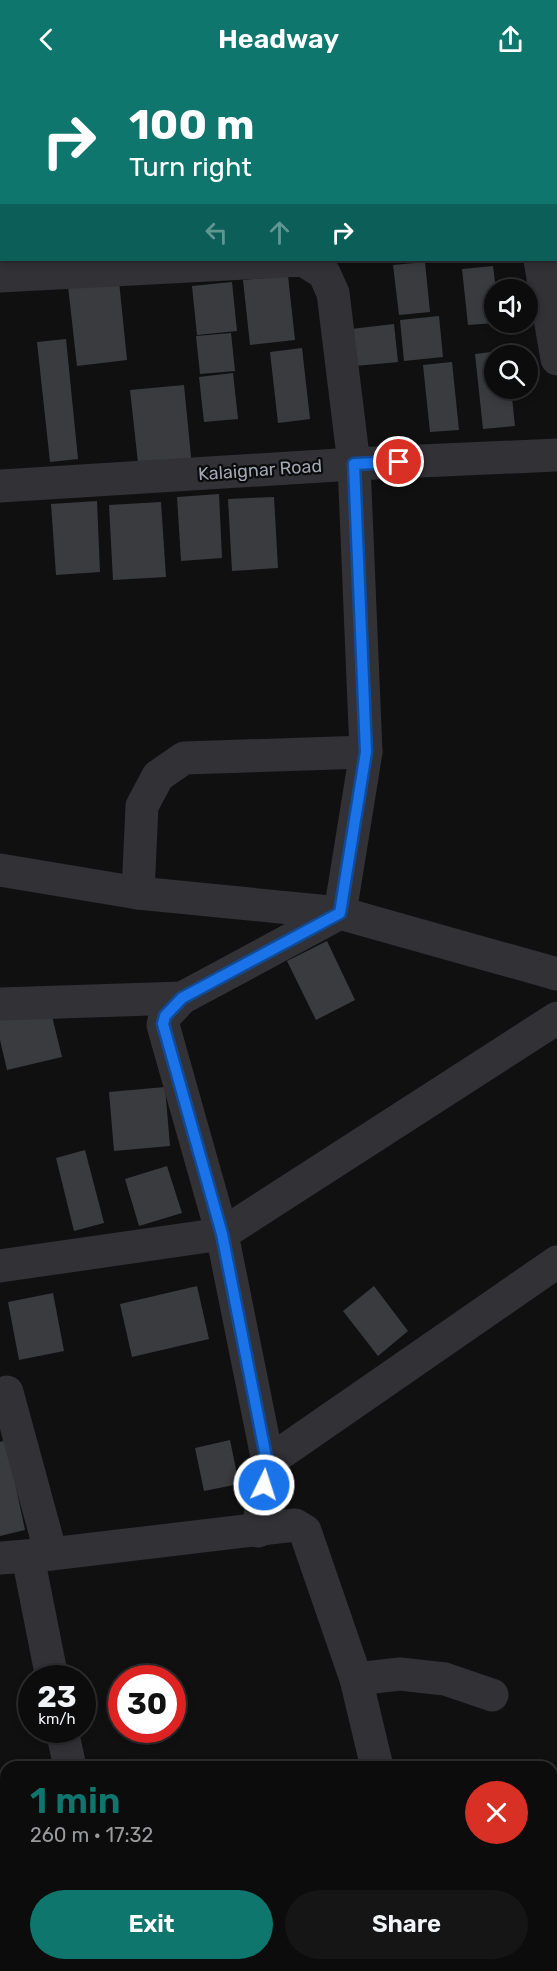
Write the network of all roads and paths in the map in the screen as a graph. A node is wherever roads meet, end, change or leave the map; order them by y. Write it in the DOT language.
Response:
graph roads {
  1 [pos="284,261"];
  2 [pos="305,261"];
  3 [pos="540,261"];
  4 [pos="0,276"];
  5 [pos="557,359"];
  6 [pos="557,455"];
  7 [pos="354,464"];
  8 [pos="0,486"];
  9 [pos="366,752"];
  10 [pos="0,870"];
  11 [pos="138,894"];
  12 [pos="340,913"];
  13 [pos="557,974"];
  14 [pos="182,998"];
  15 [pos="0,1004"];
  16 [pos="557,1018"];
  17 [pos="222,1234"];
  18 [pos="557,1262"];
  19 [pos="0,1266"];
  20 [pos="7,1392"];
  21 [pos="267,1462"];
  22 [pos="258,1531"];
  23 [pos="26,1556"];
  24 [pos="49,1665"];
  25 [pos="356,1679"];
  26 [pos="492,1695"];
  27 [pos="65,1743"];
  28 [pos="69,1761"];
  29 [pos="376,1761"];
  1 -- 4 [label="street"];
  2 -- 7 [label="street"];
  3 -- 5 [label="street"];
  6 -- 7 [label="street, Kalaignar Road"];
  7 -- 8 [label="street, Kalaignar Road"];
  7 -- 9 [label="street"];
  9 -- 11 [label="street"];
  9 -- 12 [label="street"];
  10 -- 11 [label="street"];
  11 -- 12 [label="street"];
  12 -- 13 [label="street"];
  12 -- 14 [label="street"];
  14 -- 15 [label="street"];
  14 -- 17 [label="street"];
  16 -- 17 [label="street"];
  17 -- 19 [label="street"];
  17 -- 21 [label="street"];
  18 -- 21 [label="street"];
  20 -- 23 [label="street"];
  21 -- 22 [label="street"];
  22 -- 23 [label="street"];
  22 -- 25 [label="street"];
  23 -- 24 [label="street"];
  25 -- 26 [label="street"];
  25 -- 29 [label="street"];
  27 -- 28 [label="street"];
}
